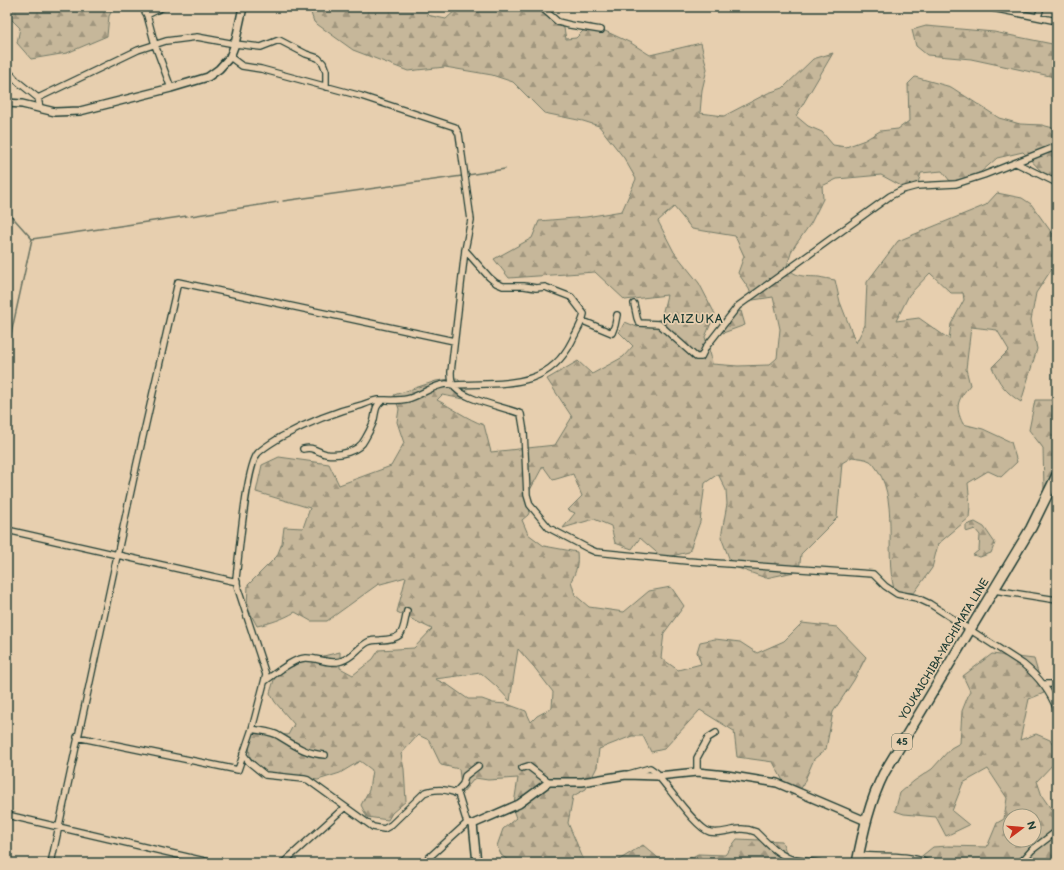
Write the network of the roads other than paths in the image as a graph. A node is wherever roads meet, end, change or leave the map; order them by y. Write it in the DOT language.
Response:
graph roads {
  1 [pos="142,7"];
  2 [pos="163,7"];
  3 [pos="243,7"];
  4 [pos="541,7"];
  5 [pos="987,7"];
  6 [pos="1041,7"];
  7 [pos="146,15"];
  8 [pos="1038,17"];
  9 [pos="1057,20"];
  10 [pos="601,30"];
  11 [pos="155,44"];
  12 [pos="235,44"];
  13 [pos="230,58"];
  14 [pos="7,70"];
  15 [pos="326,87"];
  16 [pos="172,88"];
  17 [pos="38,98"];
  18 [pos="7,103"];
  19 [pos="40,108"];
  20 [pos="1057,148"];
  21 [pos="1016,163"];
  22 [pos="1057,183"];
  23 [pos="465,250"];
  24 [pos="634,304"];
  25 [pos="617,315"];
  26 [pos="583,321"];
  27 [pos="454,341"];
  28 [pos="453,385"];
  29 [pos="382,401"];
  30 [pos="303,449"];
  31 [pos="1057,475"];
  32 [pos="7,530"];
  33 [pos="117,554"];
  34 [pos="237,582"];
  35 [pos="994,590"];
  36 [pos="1057,600"];
  37 [pos="407,611"];
  38 [pos="970,630"];
  39 [pos="265,681"];
  40 [pos="1043,684"];
  41 [pos="1057,684"];
  42 [pos="1057,710"];
  43 [pos="252,729"];
  44 [pos="716,733"];
  45 [pos="77,737"];
  46 [pos="243,754"];
  47 [pos="324,755"];
  48 [pos="478,766"];
  49 [pos="522,768"];
  50 [pos="697,772"];
  51 [pos="658,776"];
  52 [pos="549,782"];
  53 [pos="455,793"];
  54 [pos="345,807"];
  55 [pos="7,815"];
  56 [pos="866,822"];
  57 [pos="470,823"];
  58 [pos="58,827"];
  59 [pos="1057,831"];
  60 [pos="858,859"];
  61 [pos="51,863"];
  62 [pos="213,863"];
  63 [pos="283,863"];
  64 [pos="423,863"];
  65 [pos="477,863"];
  66 [pos="819,863"];
  67 [pos="927,863"];
  68 [pos="1019,863"];
  1 -- 7 [label="street"];
  2 -- 7 [label="street"];
  3 -- 12 [label="street"];
  4 -- 10 [label="street"];
  5 -- 8 [label="street"];
  6 -- 8 [label="street"];
  7 -- 11 [label="street"];
  8 -- 9 [label="street"];
  11 -- 12 [label="street"];
  11 -- 16 [label="street"];
  11 -- 17 [label="street"];
  12 -- 13 [label="street"];
  12 -- 15 [label="street"];
  13 -- 15 [label="street"];
  13 -- 16 [label="street"];
  14 -- 17 [label="street"];
  15 -- 23 [label="street"];
  16 -- 19 [label="street"];
  17 -- 19 [label="street"];
  18 -- 19 [label="street"];
  20 -- 21 [label="street"];
  21 -- 22 [label="street"];
  21 -- 24 [label="street"];
  23 -- 26 [label="street"];
  23 -- 27 [label="street"];
  25 -- 26 [label="street"];
  26 -- 28 [label="street"];
  27 -- 28 [label="street"];
  27 -- 33 [label="street"];
  28 -- 29 [label="street"];
  28 -- 38 [label="street"];
  29 -- 30 [label="street"];
  29 -- 34 [label="street"];
  31 -- 35 [label="main road, YOUKAICHIBA-YACHIMATA LINE / 45"];
  32 -- 33 [label="street"];
  33 -- 34 [label="street"];
  33 -- 45 [label="street"];
  34 -- 39 [label="street"];
  35 -- 36 [label="street"];
  35 -- 38 [label="main road, YOUKAICHIBA-YACHIMATA LINE / 45"];
  37 -- 39 [label="street"];
  38 -- 40 [label="street"];
  38 -- 56 [label="main road, YOUKAICHIBA-YACHIMATA LINE / 45"];
  39 -- 43 [label="street"];
  40 -- 41 [label="street"];
  40 -- 42 [label="street"];
  43 -- 46 [label="street"];
  43 -- 47 [label="street"];
  44 -- 50 [label="street"];
  45 -- 46 [label="street"];
  45 -- 58 [label="street"];
  46 -- 54 [label="street"];
  48 -- 53 [label="street"];
  49 -- 52 [label="street"];
  50 -- 51 [label="street"];
  50 -- 56 [label="street"];
  51 -- 52 [label="street"];
  51 -- 66 [label="street"];
  52 -- 57 [label="street"];
  53 -- 54 [label="street"];
  53 -- 57 [label="street"];
  54 -- 63 [label="street"];
  55 -- 58 [label="street"];
  56 -- 60 [label="main road, YOUKAICHIBA-YACHIMATA LINE / 45"];
  57 -- 64 [label="street"];
  57 -- 65 [label="street"];
  58 -- 61 [label="street"];
  58 -- 62 [label="street"];
  59 -- 68 [label="street"];
  60 -- 67 [label="street"];
}
